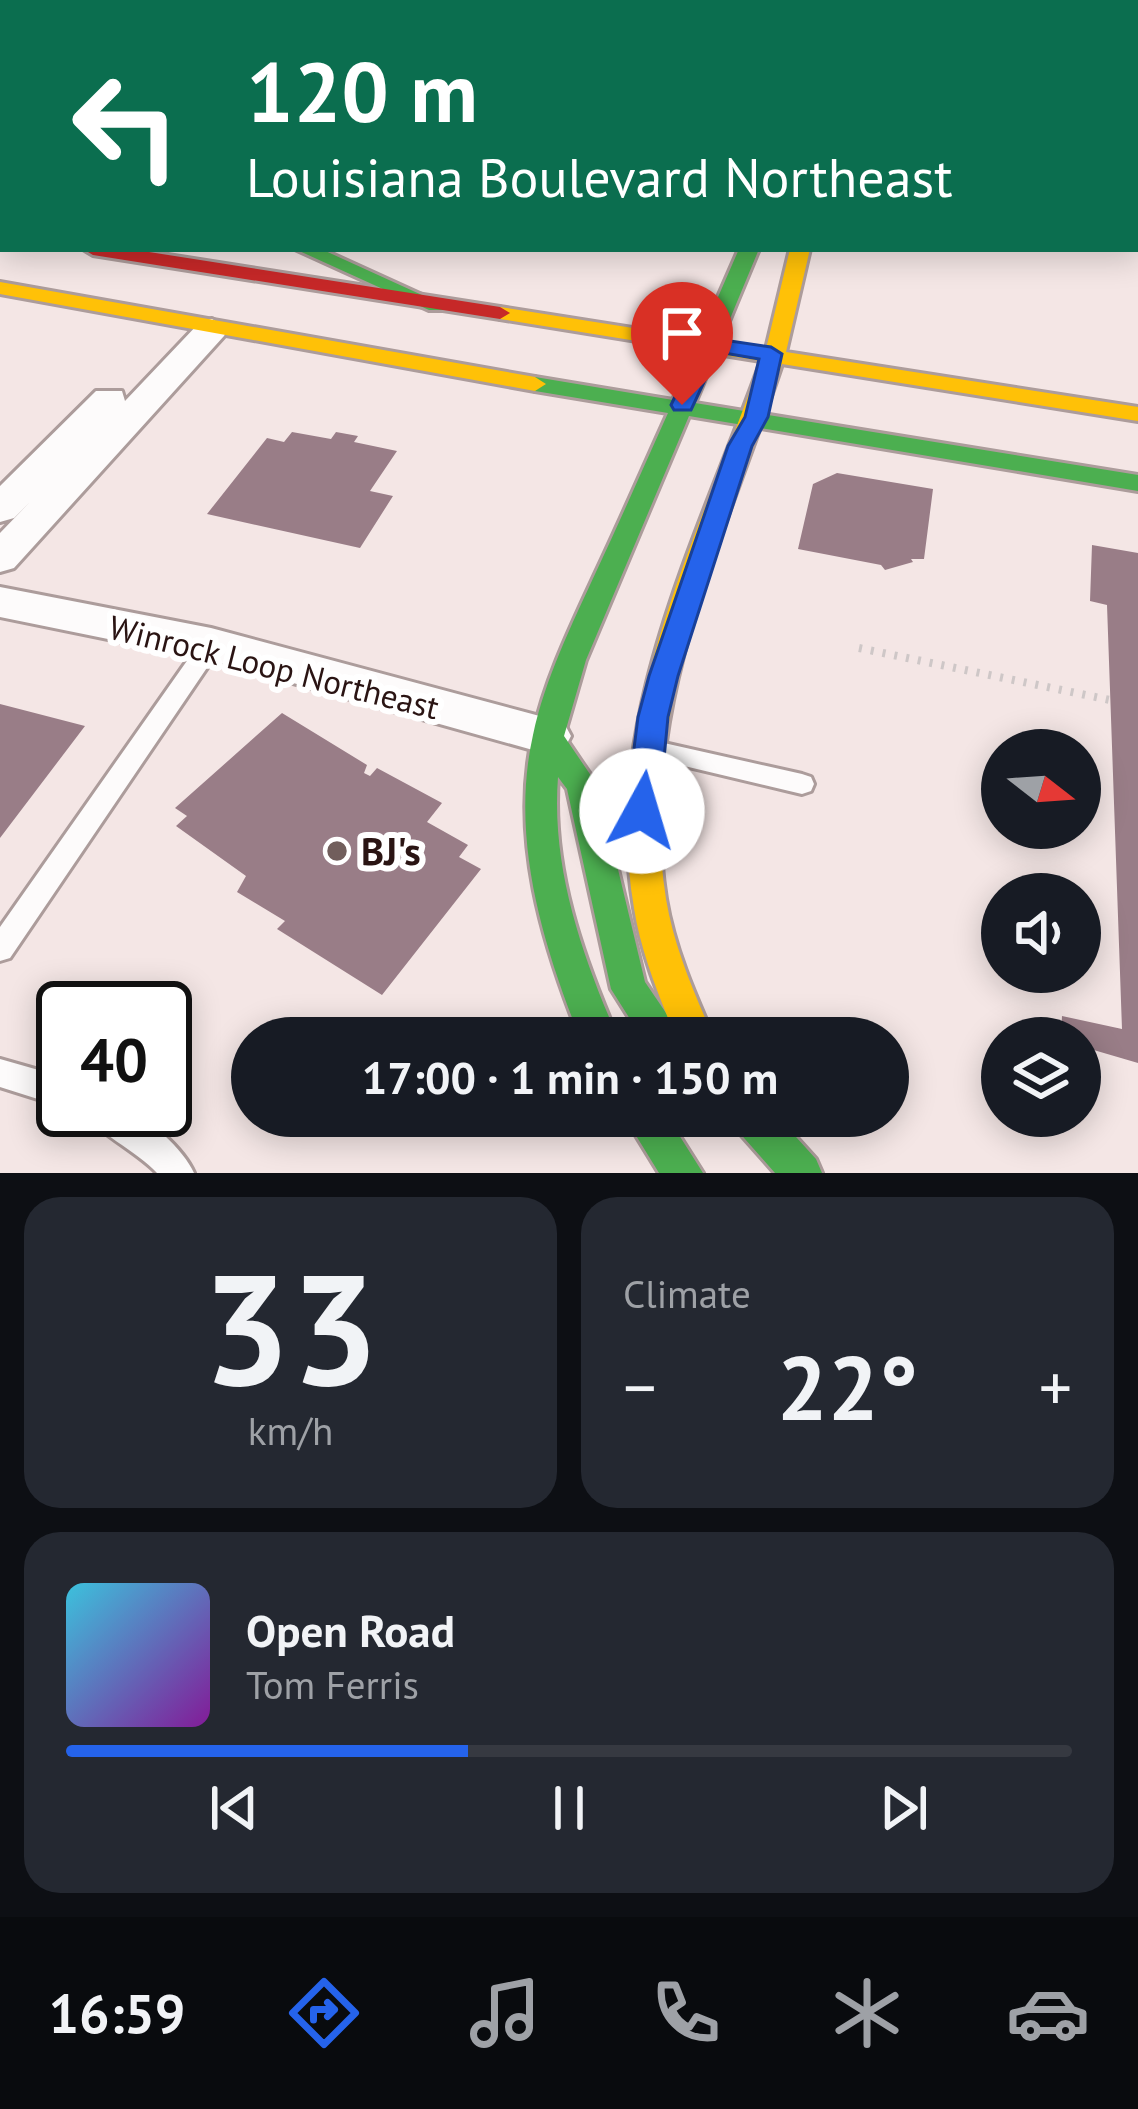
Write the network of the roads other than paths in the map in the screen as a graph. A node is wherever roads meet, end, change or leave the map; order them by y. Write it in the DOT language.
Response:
graph roads {
  1 [pos="111,252"];
  2 [pos="312,252"];
  3 [pos="748,252"];
  4 [pos="800,252"];
  5 [pos="0,288"];
  6 [pos="436,306"];
  7 [pos="196,326"];
  8 [pos="710,344"];
  9 [pos="771,354"];
  10 [pos="682,405"];
  11 [pos="1138,414"];
  12 [pos="756,417"];
  13 [pos="1138,484"];
  14 [pos="0,509"];
  15 [pos="0,558"];
  16 [pos="0,602"];
  17 [pos="211,644"];
  18 [pos="548,736"];
  19 [pos="649,748"];
  20 [pos="802,784"];
  21 [pos="0,949"];
  22 [pos="589,1017"];
  23 [pos="649,1017"];
  24 [pos="685,1017"];
  25 [pos="0,1073"];
  26 [pos="36,1084"];
  27 [pos="141,1137"];
  28 [pos="658,1137"];
  29 [pos="768,1137"];
  30 [pos="178,1173"];
  31 [pos="683,1173"];
  32 [pos="802,1173"];
  1 -- 6 [label="main road"];
  2 -- 6 [label="main road"];
  3 -- 8 [label="main road"];
  4 -- 9 [label="main road"];
  5 -- 7 [label="main road"];
  6 -- 8 [label="main road"];
  7 -- 10 [label="main road"];
  7 -- 14 [label="street"];
  7 -- 15 [label="street"];
  8 -- 9 [label="main road"];
  8 -- 10 [label="main road"];
  9 -- 11 [label="main road"];
  9 -- 12 [label="main road"];
  10 -- 12 [label="main road"];
  10 -- 18 [label="main road"];
  12 -- 13 [label="main road"];
  12 -- 19 [label="main road"];
  16 -- 17 [label="street, Winrock Loop Northeast"];
  17 -- 18 [label="street, Winrock Loop Northeast"];
  17 -- 21 [label="lane"];
  18 -- 22 [label="main road"];
  18 -- 23 [label="main road"];
  19 -- 20 [label="lane"];
  19 -- 24 [label="main road"];
  25 -- 26 [label="lane"];
  27 -- 30 [label="lane"];
  28 -- 31 [label="main road"];
  29 -- 32 [label="main road"];
}
